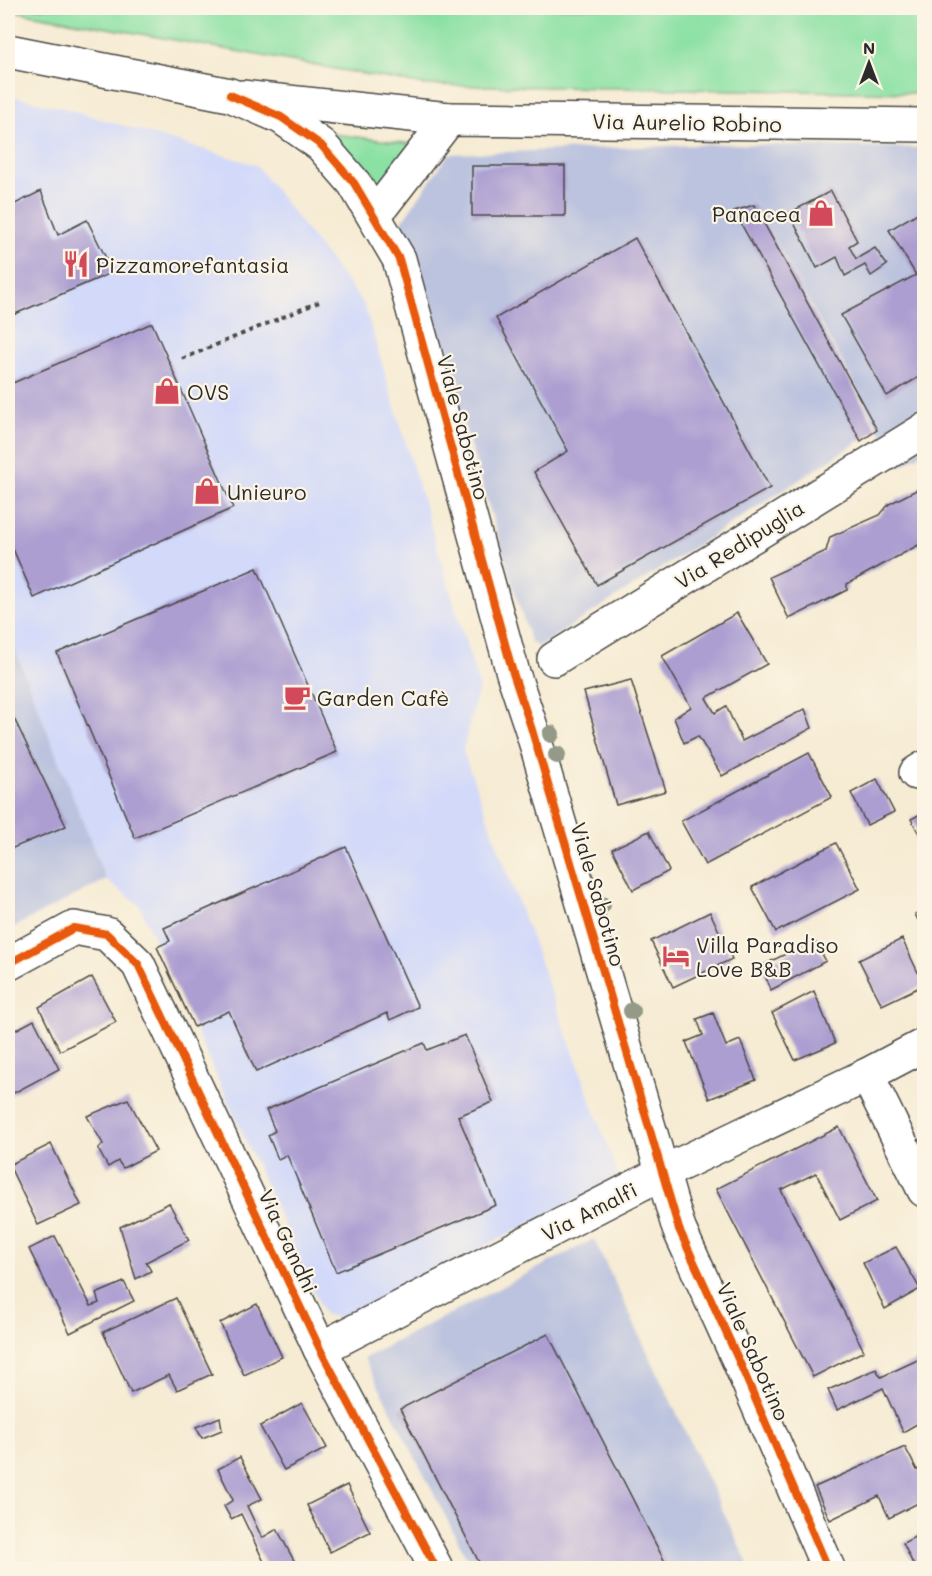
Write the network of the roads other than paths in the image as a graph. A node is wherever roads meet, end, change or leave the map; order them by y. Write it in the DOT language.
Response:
graph roads {
  1 [pos="8,51"];
  2 [pos="230,95"];
  3 [pos="449,119"];
  4 [pos="924,125"];
  5 [pos="374,216"];
  6 [pos="924,430"];
  7 [pos="554,658"];
  8 [pos="8,964"];
  9 [pos="924,1045"];
  10 [pos="867,1075"];
  11 [pos="662,1173"];
  12 [pos="924,1190"];
  13 [pos="320,1349"];
  14 [pos="436,1569"];
  15 [pos="828,1569"];
  1 -- 2 [label="street, Via Aurelio Robino"];
  2 -- 3 [label="street, Via Aurelio Robino"];
  2 -- 5 [label="street, Via Aurelio Robino"];
  3 -- 4 [label="street, Via Aurelio Robino"];
  3 -- 5 [label="street"];
  5 -- 11 [label="street, Viale Sabotino"];
  6 -- 7 [label="street, Via Redipuglia"];
  8 -- 13 [label="street, Via Gandhi"];
  9 -- 10 [label="street, Via Amalfi"];
  10 -- 11 [label="street, Via Amalfi"];
  10 -- 12 [label="street"];
  11 -- 13 [label="street, Via Amalfi"];
  11 -- 15 [label="street, Viale Sabotino"];
  13 -- 14 [label="street, Via Gandhi"];
}
